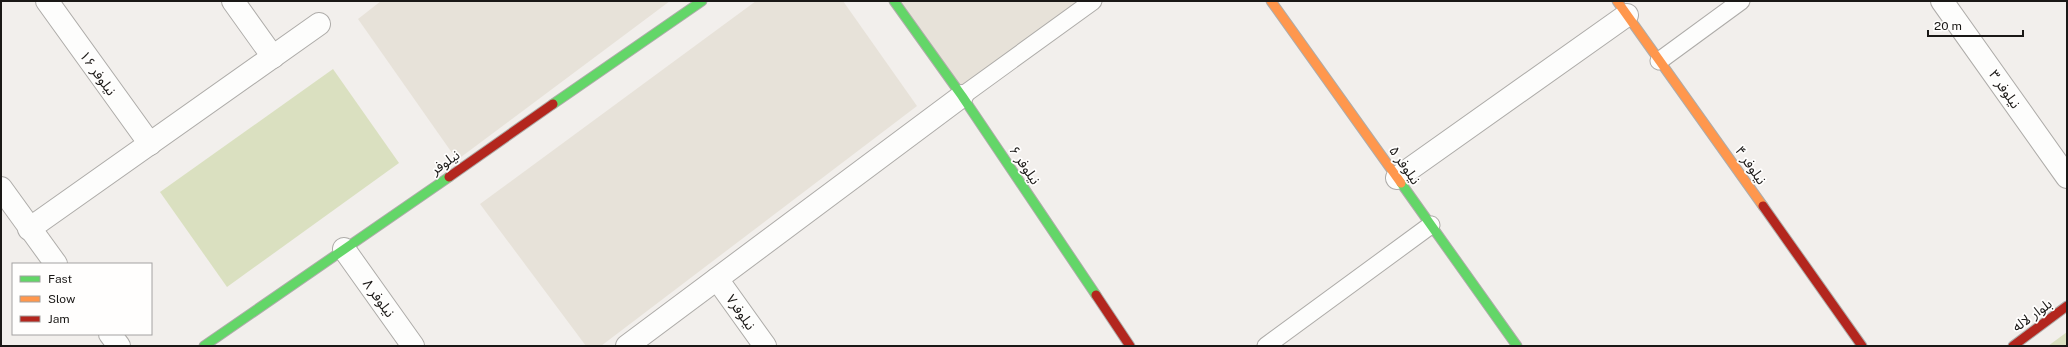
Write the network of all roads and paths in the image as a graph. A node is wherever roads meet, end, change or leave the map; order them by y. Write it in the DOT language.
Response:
graph roads {
  1 [pos="47,1"];
  2 [pos="233,1"];
  3 [pos="702,1"];
  4 [pos="894,1"];
  5 [pos="1094,1"];
  6 [pos="1271,1"];
  7 [pos="1741,1"];
  8 [pos="1942,1"];
  9 [pos="1622,8"];
  10 [pos="319,24"];
  11 [pos="273,57"];
  12 [pos="1659,60"];
  13 [pos="962,96"];
  14 [pos="150,144"];
  15 [pos="2067,177"];
  16 [pos="1397,178"];
  17 [pos="1,188"];
  18 [pos="1431,225"];
  19 [pos="29,229"];
  20 [pos="344,249"];
  21 [pos="55,263"];
  22 [pos="717,279"];
  23 [pos="2067,306"];
  24 [pos="111,335"];
  25 [pos="119,346"];
  26 [pos="204,346"];
  27 [pos="413,346"];
  28 [pos="627,346"];
  29 [pos="765,346"];
  30 [pos="1130,346"];
  31 [pos="1266,346"];
  32 [pos="1517,346"];
  33 [pos="1862,346"];
  34 [pos="2013,346"];
  1 -- 14 [label="street, نیلوفر ۱۶"];
  2 -- 11 [label="street"];
  3 -- 20 [label="street, نیلوفر"];
  4 -- 13 [label="street, نیلوفر ۶"];
  5 -- 13 [label="lane"];
  6 -- 16 [label="street, نیلوفر ۵"];
  7 -- 12 [label="lane"];
  8 -- 15 [label="street, نیلوفر ۳"];
  9 -- 12 [label="street, نیلوفر ۴"];
  9 -- 16 [label="street"];
  10 -- 11 [label="street"];
  11 -- 14 [label="street"];
  12 -- 33 [label="street, نیلوفر ۴"];
  13 -- 22 [label="street"];
  13 -- 30 [label="street, نیلوفر ۶"];
  14 -- 19 [label="street"];
  16 -- 18 [label="street, نیلوفر ۵"];
  17 -- 19 [label="street"];
  18 -- 31 [label="lane"];
  18 -- 32 [label="street, نیلوفر ۵"];
  19 -- 21 [label="street"];
  20 -- 26 [label="street, نیلوفر"];
  20 -- 27 [label="street, نیلوفر ۸"];
  22 -- 28 [label="street"];
  22 -- 29 [label="street, نیلوفر۷"];
  23 -- 34 [label="street, بلوار لاله"];
  24 -- 25 [label="street"];
}
